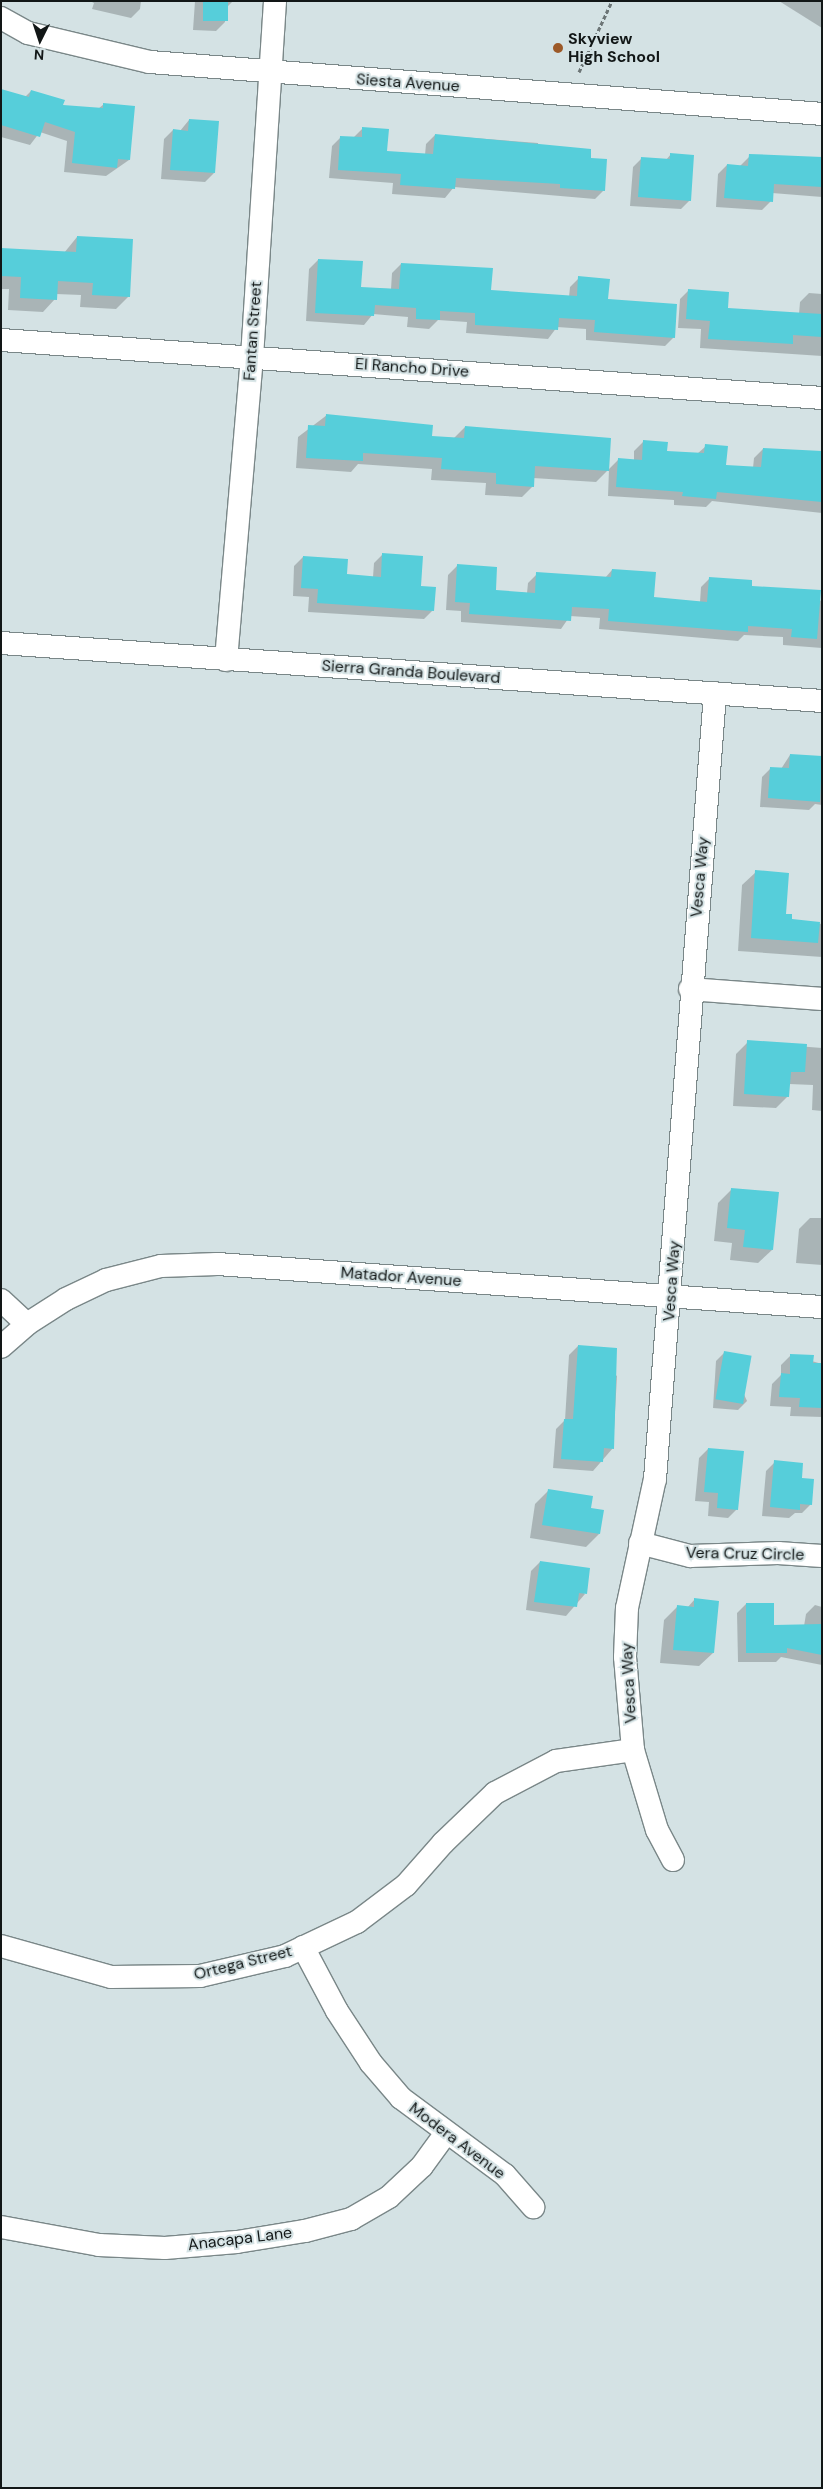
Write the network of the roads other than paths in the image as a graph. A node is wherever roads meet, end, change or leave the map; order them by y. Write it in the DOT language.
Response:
graph roads {
  1 [pos="274,1"];
  2 [pos="1,18"];
  3 [pos="271,73"];
  4 [pos="822,114"];
  5 [pos="1,340"];
  6 [pos="252,357"];
  7 [pos="822,398"];
  8 [pos="1,643"];
  9 [pos="226,660"];
  10 [pos="715,693"];
  11 [pos="822,701"];
  12 [pos="690,989"];
  13 [pos="822,999"];
  14 [pos="671,1296"];
  15 [pos="1,1300"];
  16 [pos="822,1307"];
  17 [pos="27,1324"];
  18 [pos="1,1347"];
  19 [pos="640,1543"];
  20 [pos="822,1556"];
  21 [pos="633,1750"];
  22 [pos="673,1860"];
  23 [pos="1,1946"];
  24 [pos="304,1947"];
  25 [pos="445,2134"];
  26 [pos="533,2208"];
  27 [pos="1,2227"];
  1 -- 3 [label="street, Fantan Street"];
  2 -- 3 [label="street, Siesta Avenue"];
  3 -- 4 [label="street, Siesta Avenue"];
  3 -- 6 [label="street, Fantan Street"];
  5 -- 6 [label="street, El Rancho Drive"];
  6 -- 7 [label="street, El Rancho Drive"];
  6 -- 9 [label="street, Fantan Street"];
  8 -- 9 [label="street, Sierra Granda Boulevard"];
  9 -- 10 [label="street, Sierra Granda Boulevard"];
  10 -- 11 [label="street, Sierra Granda Boulevard"];
  10 -- 12 [label="street, Vesca Way"];
  12 -- 13 [label="street"];
  12 -- 14 [label="street, Vesca Way"];
  14 -- 16 [label="street, Matador Avenue"];
  14 -- 17 [label="street, Matador Avenue"];
  14 -- 19 [label="street, Vesca Way"];
  15 -- 17 [label="street"];
  17 -- 18 [label="street, Matador Avenue"];
  19 -- 20 [label="street, Vera Cruz Circle"];
  19 -- 21 [label="street, Vesca Way"];
  21 -- 22 [label="street, Vesca Way"];
  21 -- 24 [label="street, Ortega Street"];
  23 -- 24 [label="street, Ortega Street"];
  24 -- 25 [label="street, Modera Avenue"];
  25 -- 26 [label="street, Modera Avenue"];
  25 -- 27 [label="street, Anacapa Lane"];
}
